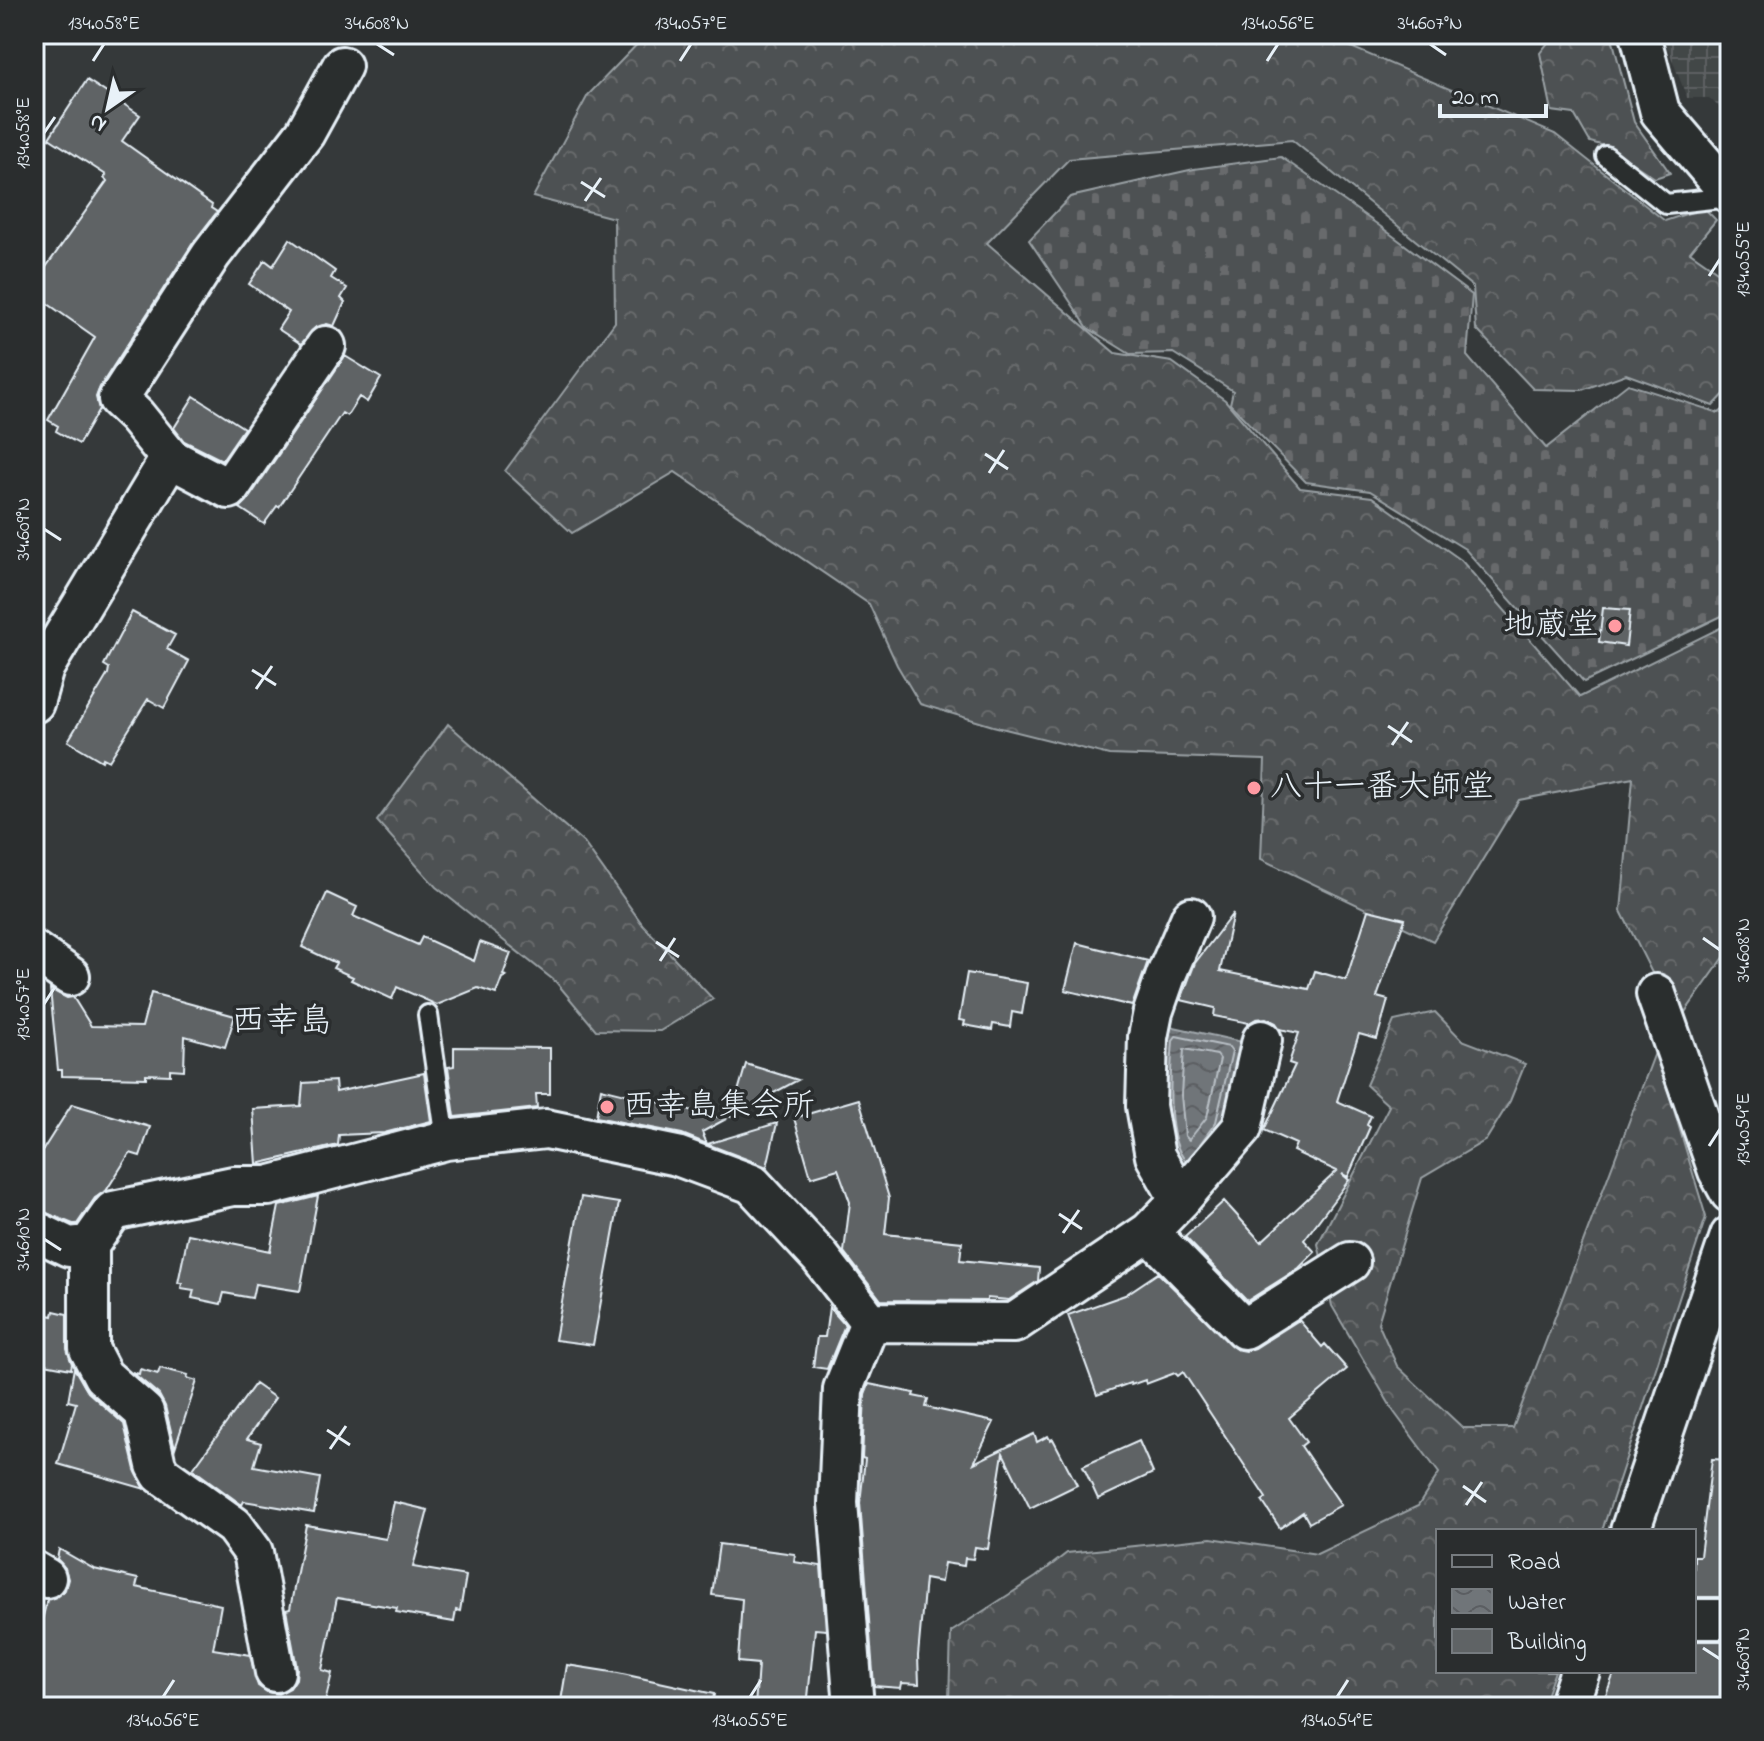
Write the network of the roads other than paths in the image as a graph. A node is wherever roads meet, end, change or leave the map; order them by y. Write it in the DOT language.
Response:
graph roads {
  1 [pos="1640,34"];
  2 [pos="342,66"];
  3 [pos="1606,156"];
  4 [pos="1730,196"];
  5 [pos="326,346"];
  6 [pos="170,458"];
  7 [pos="37,678"];
  8 [pos="1191,917"];
  9 [pos="34,951"];
  10 [pos="70,976"];
  11 [pos="1656,994"];
  12 [pos="428,1015"];
  13 [pos="1262,1040"];
  14 [pos="446,1140"];
  15 [pos="1730,1193"];
  16 [pos="1180,1200"];
  17 [pos="34,1230"];
  18 [pos="1149,1232"];
  19 [pos="89,1245"];
  20 [pos="1728,1255"];
  21 [pos="1350,1262"];
  22 [pos="870,1322"];
  23 [pos="1631,1529"];
  24 [pos="1696,1619"];
  25 [pos="1730,1619"];
  26 [pos="275,1672"];
  27 [pos="1579,1673"];
  28 [pos="854,1707"];
  29 [pos="1568,1707"];
  1 -- 4 [label="street"];
  2 -- 6 [label="street"];
  3 -- 4 [label="lane"];
  5 -- 6 [label="street"];
  6 -- 7 [label="street"];
  8 -- 16 [label="street"];
  9 -- 10 [label="street"];
  11 -- 15 [label="street"];
  12 -- 14 [label="lane"];
  13 -- 16 [label="street"];
  14 -- 19 [label="street"];
  14 -- 22 [label="street"];
  16 -- 18 [label="street"];
  17 -- 19 [label="street"];
  18 -- 21 [label="street"];
  18 -- 22 [label="street"];
  19 -- 26 [label="street"];
  20 -- 23 [label="street"];
  22 -- 28 [label="street"];
  24 -- 25 [label="street"];
  27 -- 29 [label="street"];
}
